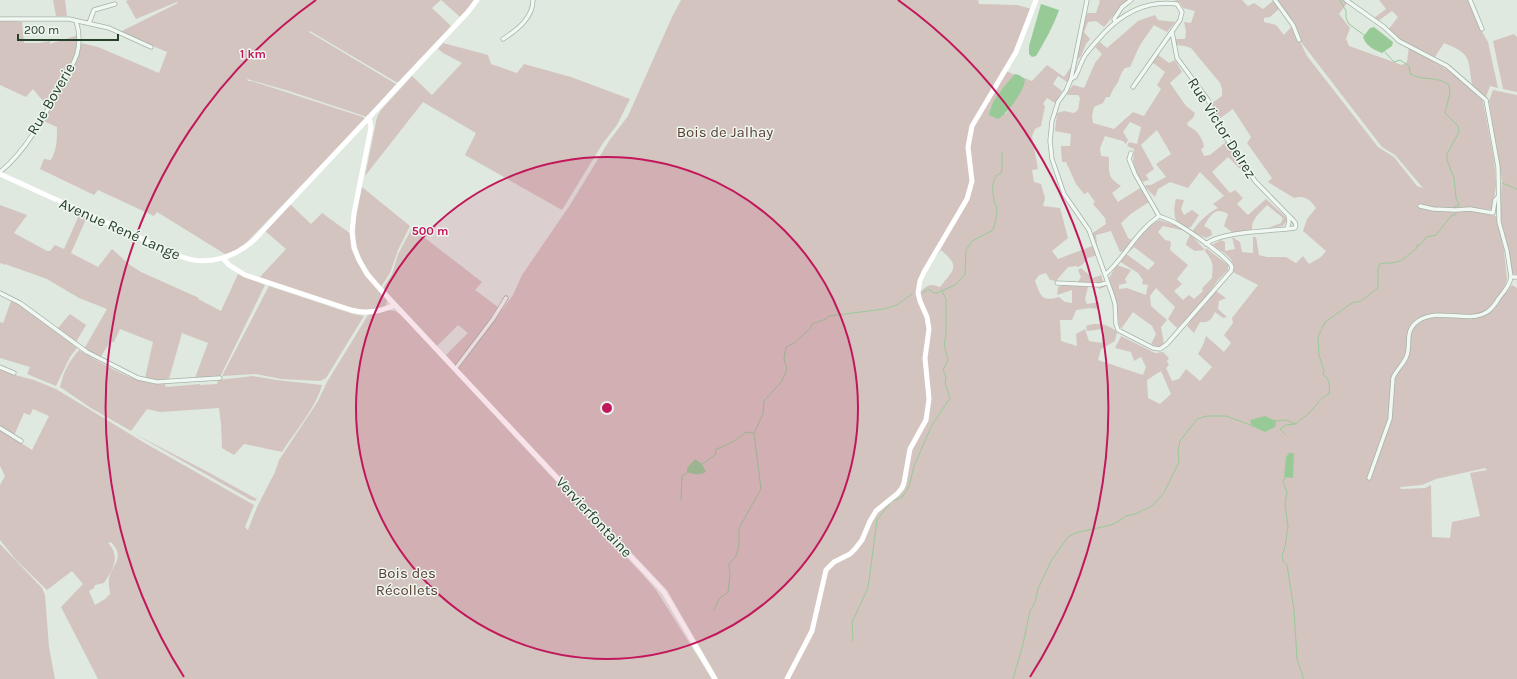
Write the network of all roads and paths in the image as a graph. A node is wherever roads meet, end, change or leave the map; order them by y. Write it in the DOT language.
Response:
graph roads {
  1 [pos="477,0"];
  2 [pos="533,0"];
  3 [pos="1036,0"];
  4 [pos="1087,0"];
  5 [pos="1132,0"];
  6 [pos="1274,0"];
  7 [pos="1346,0"];
  8 [pos="1470,0"];
  9 [pos="115,4"];
  10 [pos="0,19"];
  11 [pos="76,21"];
  12 [pos="1115,22"];
  13 [pos="89,23"];
  14 [pos="1482,29"];
  15 [pos="1172,32"];
  16 [pos="504,39"];
  17 [pos="1299,40"];
  18 [pos="151,47"];
  19 [pos="1071,78"];
  20 [pos="1133,87"];
  21 [pos="369,117"];
  22 [pos="1131,153"];
  23 [pos="0,173"];
  24 [pos="1498,197"];
  25 [pos="1420,206"];
  26 [pos="1288,215"];
  27 [pos="1159,216"];
  28 [pos="1287,229"];
  29 [pos="1206,244"];
  30 [pos="223,258"];
  31 [pos="1106,274"];
  32 [pos="1511,277"];
  33 [pos="1517,277"];
  34 [pos="1057,283"];
  35 [pos="1107,283"];
  36 [pos="0,293"];
  37 [pos="506,298"];
  38 [pos="395,305"];
  39 [pos="0,367"];
  40 [pos="455,369"];
  41 [pos="14,373"];
  42 [pos="220,378"];
  43 [pos="0,428"];
  44 [pos="21,441"];
  45 [pos="1369,478"];
  46 [pos="715,679"];
  47 [pos="788,679"];
  1 -- 21 [label="main road, Avenue René Lange"];
  2 -- 16 [label="street"];
  3 -- 47 [label="main road"];
  4 -- 19 [label="street"];
  5 -- 12 [label="street"];
  6 -- 17 [label="street"];
  7 -- 24 [label="street"];
  8 -- 14 [label="street"];
  9 -- 13 [label="street"];
  10 -- 11 [label="street"];
  11 -- 13 [label="street"];
  11 -- 23 [label="street, Rue Boverie"];
  12 -- 15 [label="street"];
  12 -- 19 [label="street"];
  13 -- 18 [label="street"];
  15 -- 20 [label="street"];
  15 -- 26 [label="street, Rue Victor Delrez"];
  19 -- 31 [label="street"];
  21 -- 30 [label="main road, Avenue René Lange"];
  21 -- 38 [label="main road, Vervierfontaine"];
  22 -- 27 [label="street"];
  23 -- 30 [label="main road, Avenue René Lange"];
  24 -- 25 [label="street"];
  24 -- 32 [label="street"];
  26 -- 28 [label="street"];
  26 -- 28 [label="street"];
  27 -- 29 [label="street"];
  27 -- 31 [label="street"];
  28 -- 29 [label="street"];
  29 -- 35 [label="street"];
  30 -- 38 [label="main road"];
  31 -- 35 [label="street"];
  32 -- 33 [label="street"];
  32 -- 45 [label="street"];
  34 -- 35 [label="street"];
  36 -- 42 [label="street"];
  37 -- 40 [label="street"];
  38 -- 40 [label="main road, Vervierfontaine"];
  39 -- 41 [label="street"];
  40 -- 46 [label="main road, Vervierfontaine"];
  43 -- 44 [label="street"];
}
